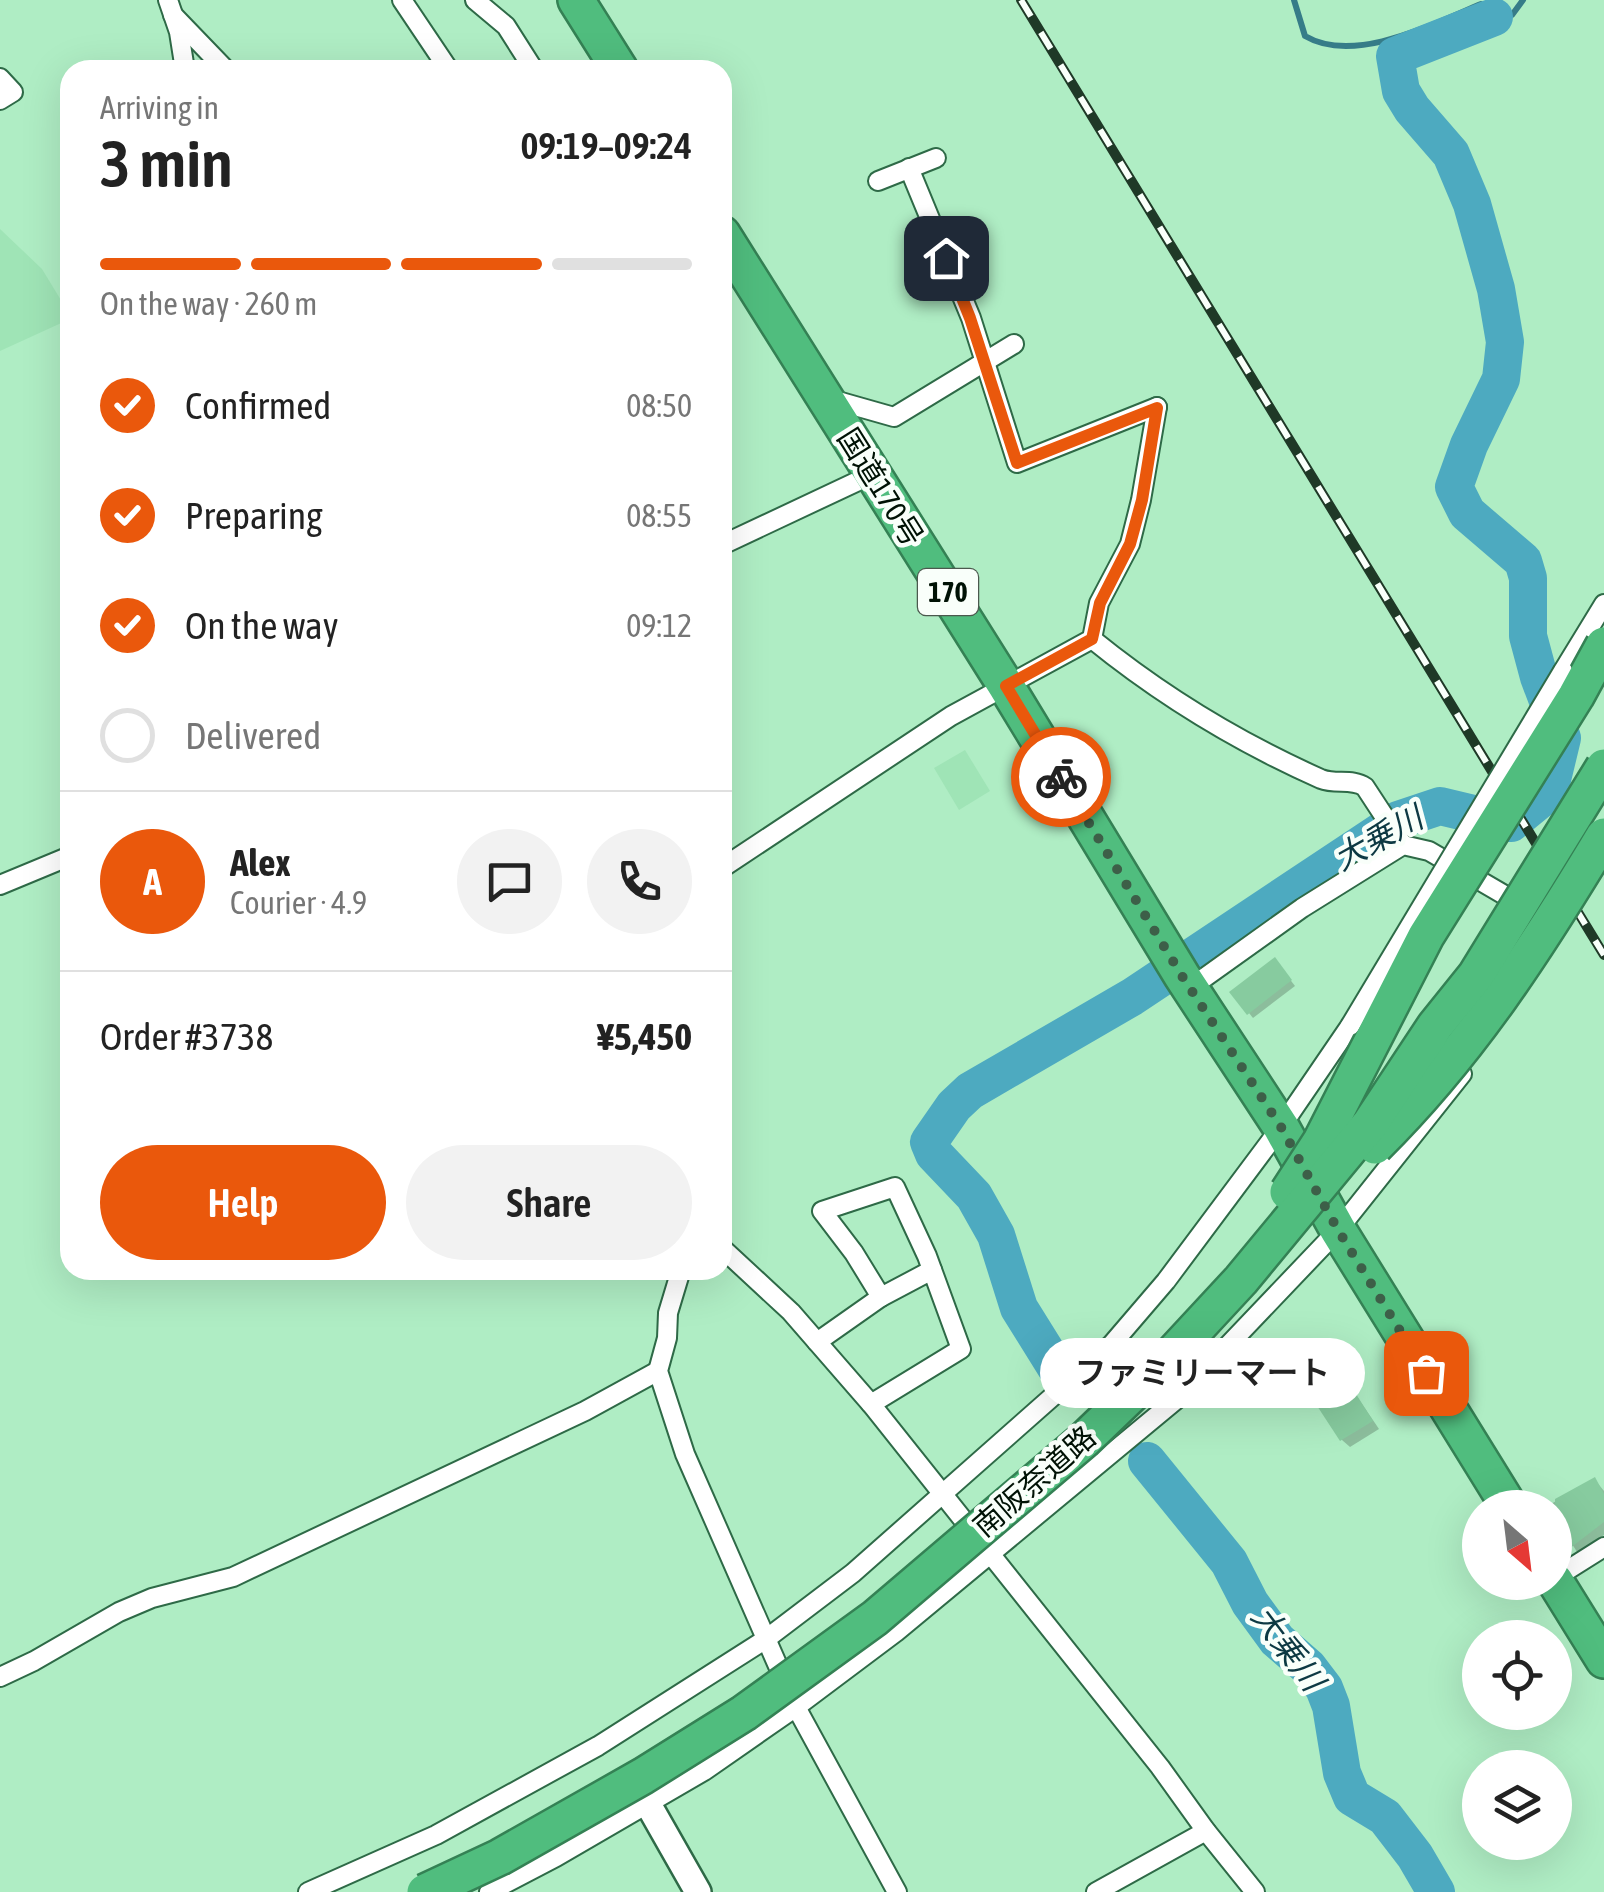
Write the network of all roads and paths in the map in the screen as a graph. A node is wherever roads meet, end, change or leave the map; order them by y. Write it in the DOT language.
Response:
graph roads {
  1 [pos="402,0"];
  2 [pos="474,0"];
  3 [pos="576,0"];
  4 [pos="170,7"];
  5 [pos="183,60"];
  6 [pos="217,60"];
  7 [pos="442,60"];
  8 [pos="528,60"];
  9 [pos="614,60"];
  10 [pos="0,78"];
  11 [pos="0,100"];
  12 [pos="936,158"];
  13 [pos="909,168"];
  14 [pos="878,181"];
  15 [pos="732,250"];
  16 [pos="1014,344"];
  17 [pos="984,362"];
  18 [pos="825,397"];
  19 [pos="874,474"];
  20 [pos="732,539"];
  21 [pos="1604,604"];
  22 [pos="1092,639"];
  23 [pos="1591,646"];
  24 [pos="1604,662"];
  25 [pos="1006,686"];
  26 [pos="1604,767"];
  27 [pos="1604,792"];
  28 [pos="1394,831"];
  29 [pos="1604,836"];
  30 [pos="60,860"];
  31 [pos="732,861"];
  32 [pos="1604,867"];
  33 [pos="0,886"];
  34 [pos="1564,930"];
  35 [pos="1180,972"];
  36 [pos="1281,1127"];
  37 [pos="1375,1146"];
  38 [pos="1338,1230"];
  39 [pos="732,1257"];
  40 [pos="932,1270"];
  41 [pos="678,1280"];
  42 [pos="881,1296"];
  43 [pos="817,1342"];
  44 [pos="658,1371"];
  45 [pos="870,1404"];
  46 [pos="1084,1440"];
  47 [pos="1499,1490"];
  48 [pos="943,1494"];
  49 [pos="1604,1547"];
  50 [pos="990,1554"];
  51 [pos="1572,1568"];
  52 [pos="1568,1600"];
  53 [pos="766,1639"];
  54 [pos="1604,1660"];
  55 [pos="0,1676"];
  56 [pos="796,1708"];
  57 [pos="648,1804"];
  58 [pos="1206,1831"];
  59 [pos="308,1892"];
  60 [pos="425,1892"];
  61 [pos="458,1892"];
  62 [pos="488,1892"];
  63 [pos="698,1892"];
  64 [pos="897,1892"];
  65 [pos="1096,1892"];
  66 [pos="1255,1892"];
  1 -- 7 [label="street"];
  2 -- 8 [label="street"];
  3 -- 9 [label="highway"];
  4 -- 5 [label="street"];
  4 -- 6 [label="street"];
  10 -- 11 [label="street"];
  12 -- 13 [label="street"];
  13 -- 14 [label="street"];
  13 -- 17 [label="street"];
  15 -- 18 [label="highway, 国道170号 / 170"];
  16 -- 17 [label="street"];
  17 -- 18 [label="street"];
  17 -- 22 [label="street"];
  18 -- 19 [label="highway, 国道170号 / 170"];
  19 -- 20 [label="street"];
  19 -- 25 [label="highway, 国道170号 / 170"];
  21 -- 23 [label="street"];
  22 -- 25 [label="street"];
  22 -- 28 [label="street"];
  23 -- 24 [label="street"];
  23 -- 36 [label="street, bridge"];
  23 -- 46 [label="highway, bridge"];
  25 -- 31 [label="street"];
  25 -- 35 [label="highway, 国道170号 / 170"];
  26 -- 46 [label="highway, 南阪奈道路, bridge"];
  27 -- 37 [label="highway, 南阪奈道路, bridge"];
  28 -- 34 [label="street"];
  28 -- 35 [label="street"];
  29 -- 37 [label="highway, bridge"];
  30 -- 33 [label="street"];
  32 -- 34 [label="street"];
  34 -- 38 [label="street"];
  35 -- 36 [label="highway, 国道170号 / 170"];
  36 -- 38 [label="highway, 国道170号 / 170"];
  36 -- 48 [label="street"];
  37 -- 61 [label="highway, 南阪奈道路"];
  38 -- 47 [label="highway, 国道170号 / 170"];
  38 -- 50 [label="street"];
  39 -- 43 [label="street"];
  40 -- 42 [label="street"];
  40 -- 42 [label="street"];
  40 -- 45 [label="street"];
  41 -- 44 [label="street"];
  42 -- 43 [label="street"];
  43 -- 45 [label="street"];
  44 -- 53 [label="street"];
  44 -- 55 [label="street"];
  45 -- 48 [label="street"];
  46 -- 60 [label="highway, 南阪奈道路, bridge"];
  48 -- 50 [label="street"];
  48 -- 53 [label="street"];
  49 -- 51 [label="street"];
  50 -- 56 [label="street"];
  50 -- 58 [label="street"];
  52 -- 54 [label="highway"];
  53 -- 56 [label="street"];
  53 -- 59 [label="street"];
  56 -- 57 [label="street"];
  56 -- 64 [label="street"];
  57 -- 62 [label="street"];
  57 -- 63 [label="street"];
  58 -- 65 [label="street"];
  58 -- 66 [label="street"];
}
